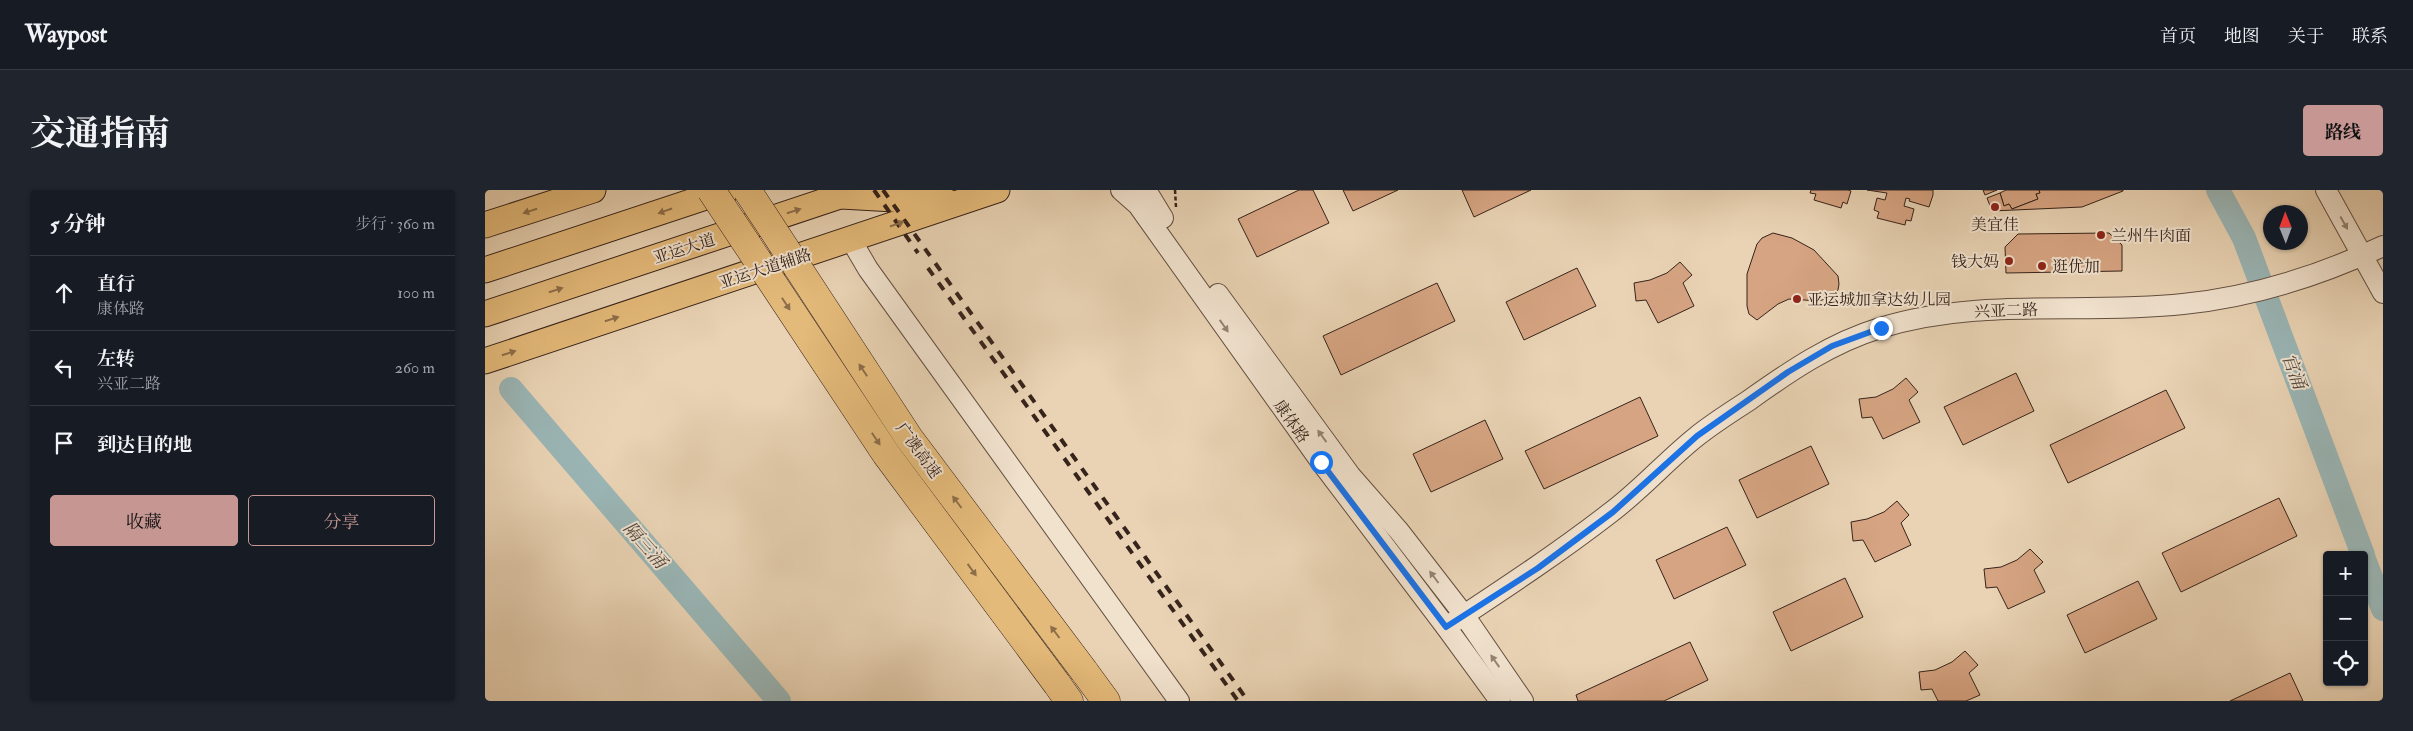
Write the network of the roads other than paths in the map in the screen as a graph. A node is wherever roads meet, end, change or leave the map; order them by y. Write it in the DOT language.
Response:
graph roads {
  1 [pos="593,190"];
  2 [pos="711,190"];
  3 [pos="727,190"];
  4 [pos="747,190"];
  5 [pos="997,190"];
  6 [pos="1121,190"];
  7 [pos="1146,190"];
  8 [pos="2326,190"];
  9 [pos="850,193"];
  10 [pos="959,203"];
  11 [pos="485,226"];
  12 [pos="851,240"];
  13 [pos="2383,246"];
  14 [pos="2363,256"];
  15 [pos="485,270"];
  16 [pos="2383,293"];
  17 [pos="485,314"];
  18 [pos="485,361"];
  19 [pos="1463,615"];
  20 [pos="1446,627"];
  21 [pos="1063,693"];
  22 [pos="1106,701"];
  23 [pos="1179,701"];
  24 [pos="1500,701"];
  25 [pos="1523,701"];
  1 -- 11 [label="main road, one-way"];
  2 -- 21 [label="highway, 广澳高速, one-way, bridge"];
  3 -- 15 [label="main road, one-way"];
  22 -- 4 [label="highway, 广澳高速, one-way, bridge"];
  5 -- 10 [label="main road, 亚运大道辅路"];
  6 -- 20 [label="street, 康体路, one-way"];
  19 -- 7 [label="street, 康体路, one-way"];
  8 -- 14 [label="street, one-way"];
  9 -- 10 [label="main road"];
  17 -- 9 [label="main road, 亚运大道, one-way"];
  12 -- 10 [label="main road, 亚运大道辅路, one-way"];
  18 -- 12 [label="main road, 亚运大道辅路, one-way"];
  12 -- 23 [label="street"];
  13 -- 14 [label="street, 兴亚二路"];
  14 -- 16 [label="street"];
  14 -- 19 [label="street, 兴亚二路"];
  19 -- 20 [label="street, 兴亚二路"];
  25 -- 19 [label="street, 康体路, one-way"];
  20 -- 24 [label="street, 康体路"];
}
